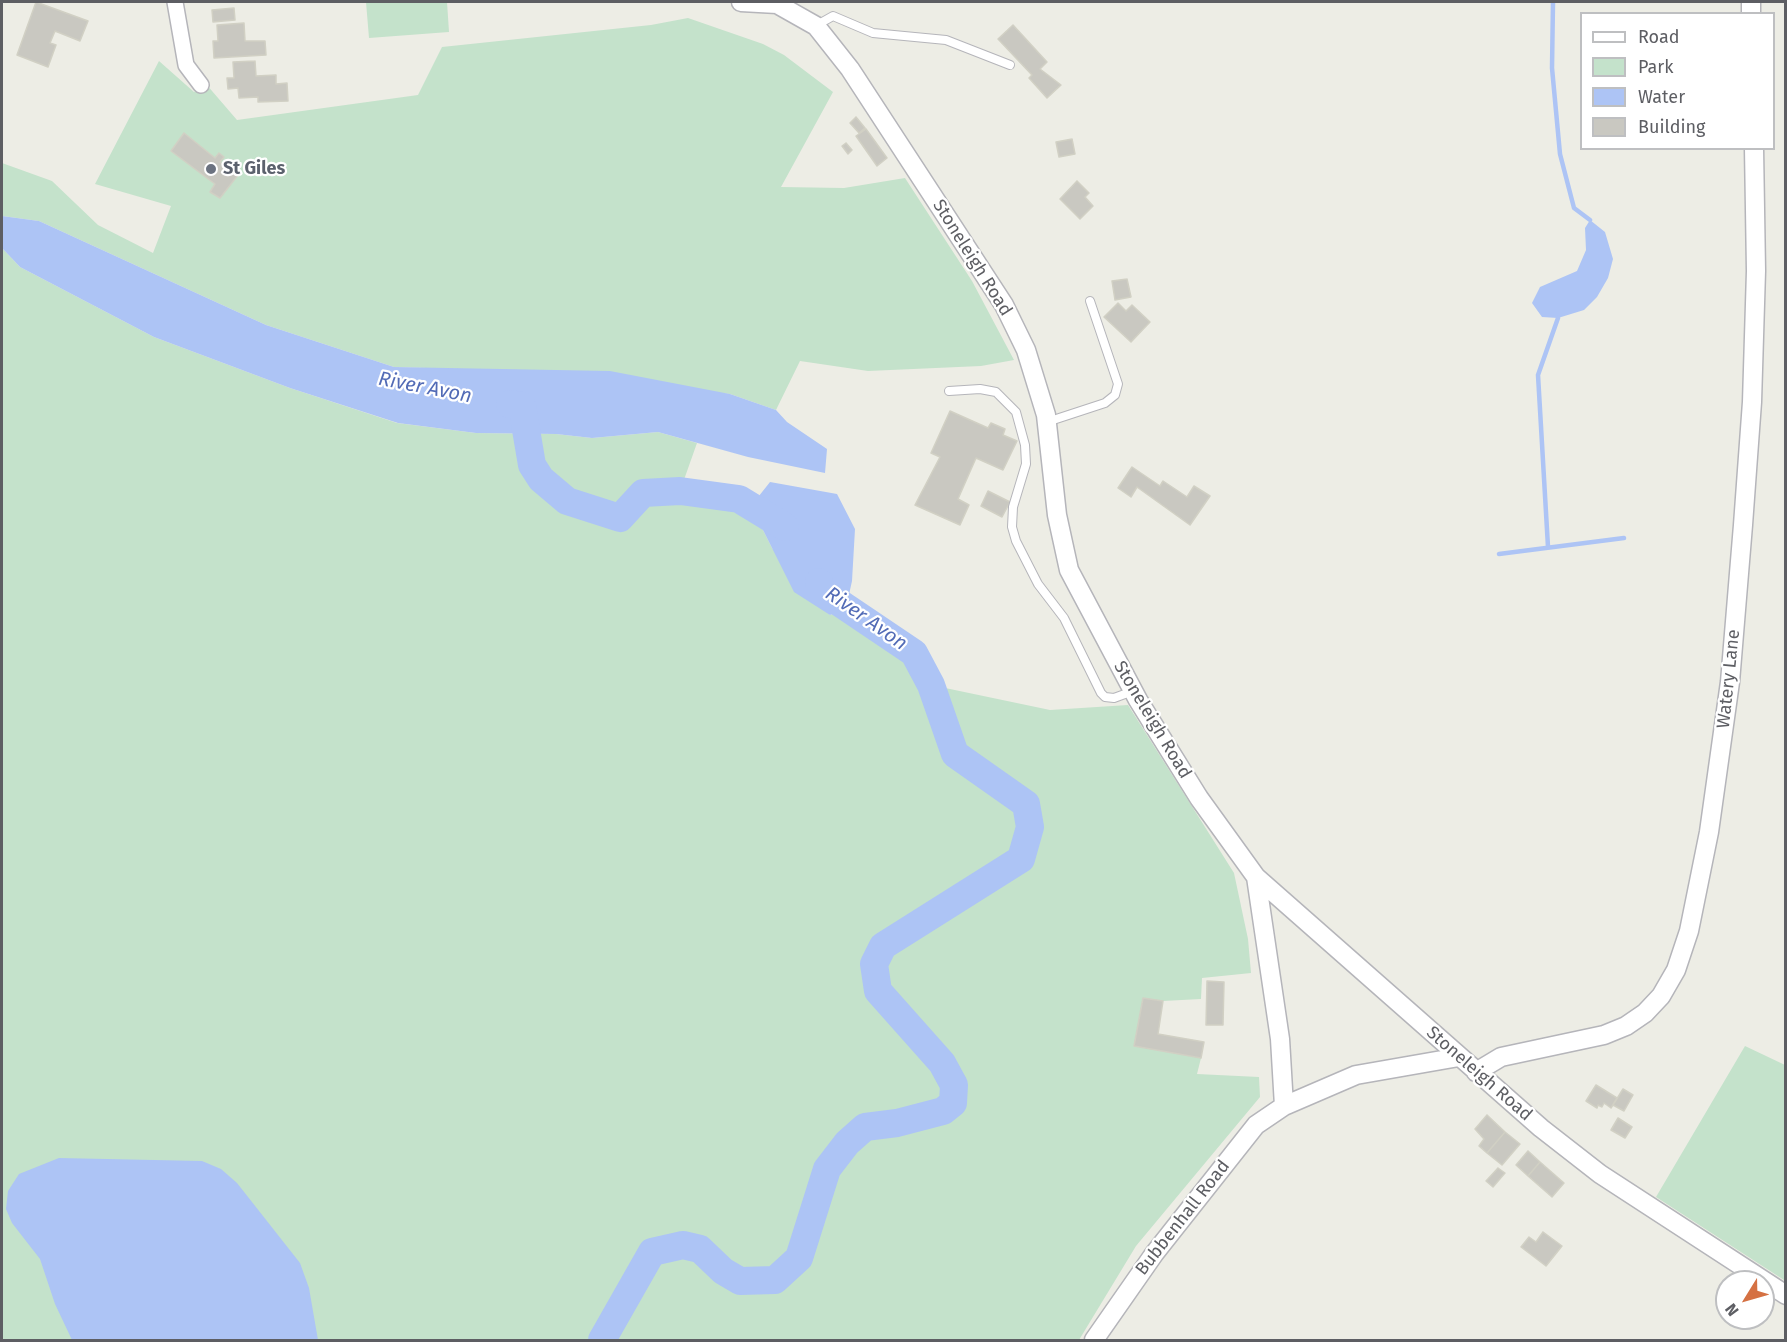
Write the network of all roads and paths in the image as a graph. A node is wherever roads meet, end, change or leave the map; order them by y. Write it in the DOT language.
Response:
graph roads {
  1 [pos="175,2"];
  2 [pos="741,2"];
  3 [pos="816,26"];
  4 [pos="1010,65"];
  5 [pos="201,86"];
  6 [pos="1754,150"];
  7 [pos="1090,301"];
  8 [pos="949,391"];
  9 [pos="1047,422"];
  10 [pos="1133,691"];
  11 [pos="1256,877"];
  12 [pos="1459,1057"];
  13 [pos="1476,1072"];
  14 [pos="1284,1106"];
  15 [pos="1785,1295"];
  16 [pos="1094,1341"];
  1 -- 5 [label="street"];
  2 -- 3 [label="street, Stoneleigh Road"];
  3 -- 4 [label="lane"];
  3 -- 9 [label="street, Stoneleigh Road"];
  6 -- 13 [label="street, Watery Lane"];
  7 -- 9 [label="lane"];
  8 -- 10 [label="lane"];
  9 -- 10 [label="street, Stoneleigh Road"];
  10 -- 11 [label="street, Stoneleigh Road"];
  11 -- 12 [label="street, Stoneleigh Road"];
  11 -- 14 [label="street"];
  12 -- 13 [label="street, Stoneleigh Road"];
  12 -- 14 [label="street, Bubbenhall Road"];
  13 -- 15 [label="street, Stoneleigh Road"];
  14 -- 16 [label="street, Bubbenhall Road"];
}
